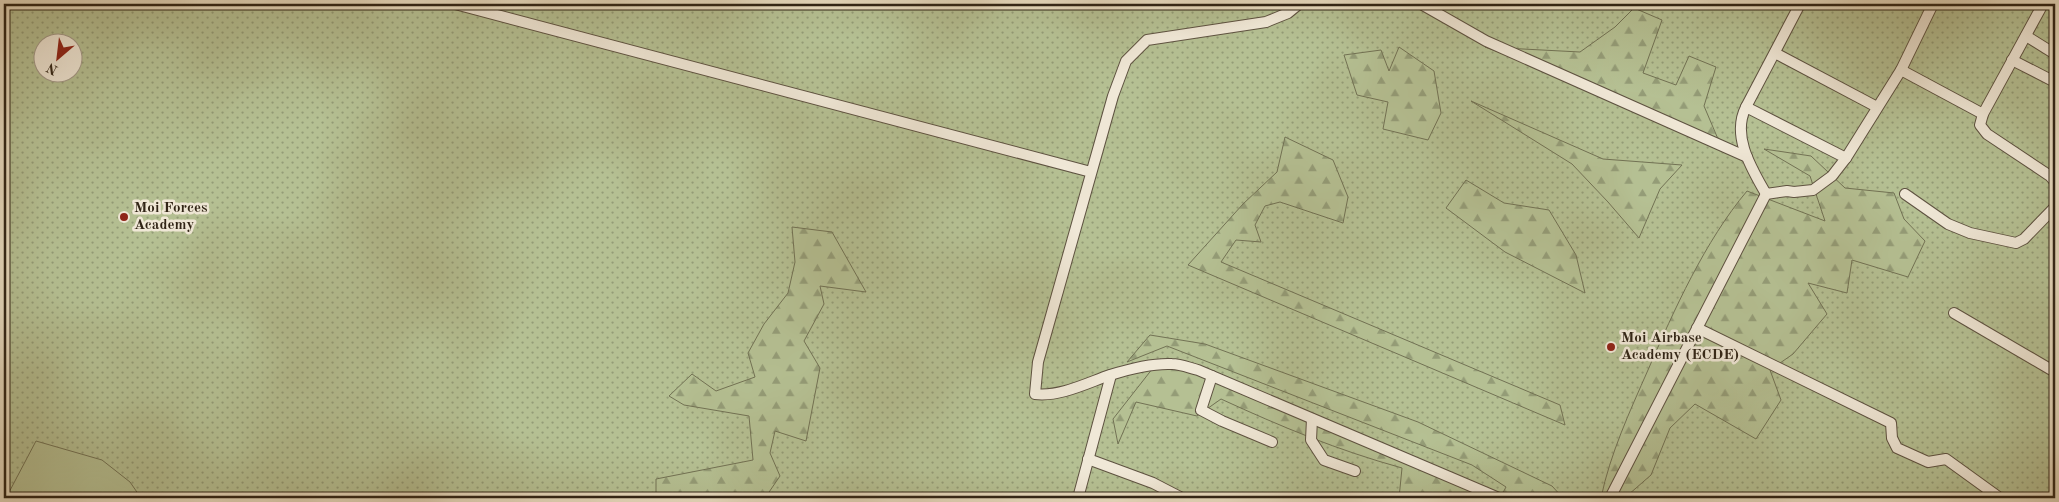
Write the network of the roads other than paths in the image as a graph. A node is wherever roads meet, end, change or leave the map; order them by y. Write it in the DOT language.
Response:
graph roads {
  1 [pos="455,4"];
  2 [pos="1300,4"];
  3 [pos="1421,4"];
  4 [pos="1933,4"];
  5 [pos="2044,4"];
  6 [pos="1797,5"];
  7 [pos="2026,36"];
  8 [pos="1775,53"];
  9 [pos="2055,54"];
  10 [pos="2012,60"];
  11 [pos="1901,70"];
  12 [pos="2055,82"];
  13 [pos="1746,107"];
  14 [pos="1876,107"];
  15 [pos="1983,114"];
  16 [pos="1747,157"];
  17 [pos="1846,158"];
  18 [pos="1091,172"];
  19 [pos="2055,182"];
  20 [pos="1766,194"];
  21 [pos="1905,194"];
  22 [pos="2055,207"];
  23 [pos="1954,313"];
  24 [pos="1697,328"];
  25 [pos="2055,372"];
  26 [pos="1112,375"];
  27 [pos="1212,376"];
  28 [pos="1312,419"];
  29 [pos="1272,442"];
  30 [pos="1088,459"];
  31 [pos="1354,471"];
  32 [pos="1078,498"];
  33 [pos="1182,498"];
  34 [pos="1499,498"];
  35 [pos="1610,498"];
  36 [pos="2000,498"];
  1 -- 18 [label="street"];
  2 -- 18 [label="street"];
  3 -- 16 [label="street"];
  4 -- 11 [label="street"];
  5 -- 7 [label="street"];
  6 -- 8 [label="street"];
  7 -- 9 [label="street"];
  7 -- 10 [label="street"];
  8 -- 13 [label="street"];
  8 -- 14 [label="street"];
  10 -- 12 [label="street"];
  10 -- 15 [label="street"];
  11 -- 14 [label="street"];
  11 -- 15 [label="street"];
  13 -- 16 [label="street"];
  13 -- 17 [label="street"];
  14 -- 17 [label="street"];
  15 -- 19 [label="street"];
  16 -- 20 [label="street"];
  17 -- 20 [label="street"];
  18 -- 26 [label="street"];
  20 -- 24 [label="street"];
  21 -- 22 [label="street"];
  23 -- 25 [label="street"];
  24 -- 35 [label="street"];
  24 -- 36 [label="street"];
  26 -- 27 [label="street"];
  26 -- 30 [label="street"];
  27 -- 28 [label="street"];
  27 -- 29 [label="street"];
  28 -- 31 [label="street"];
  28 -- 34 [label="street"];
  30 -- 32 [label="street"];
  30 -- 33 [label="street"];
}
